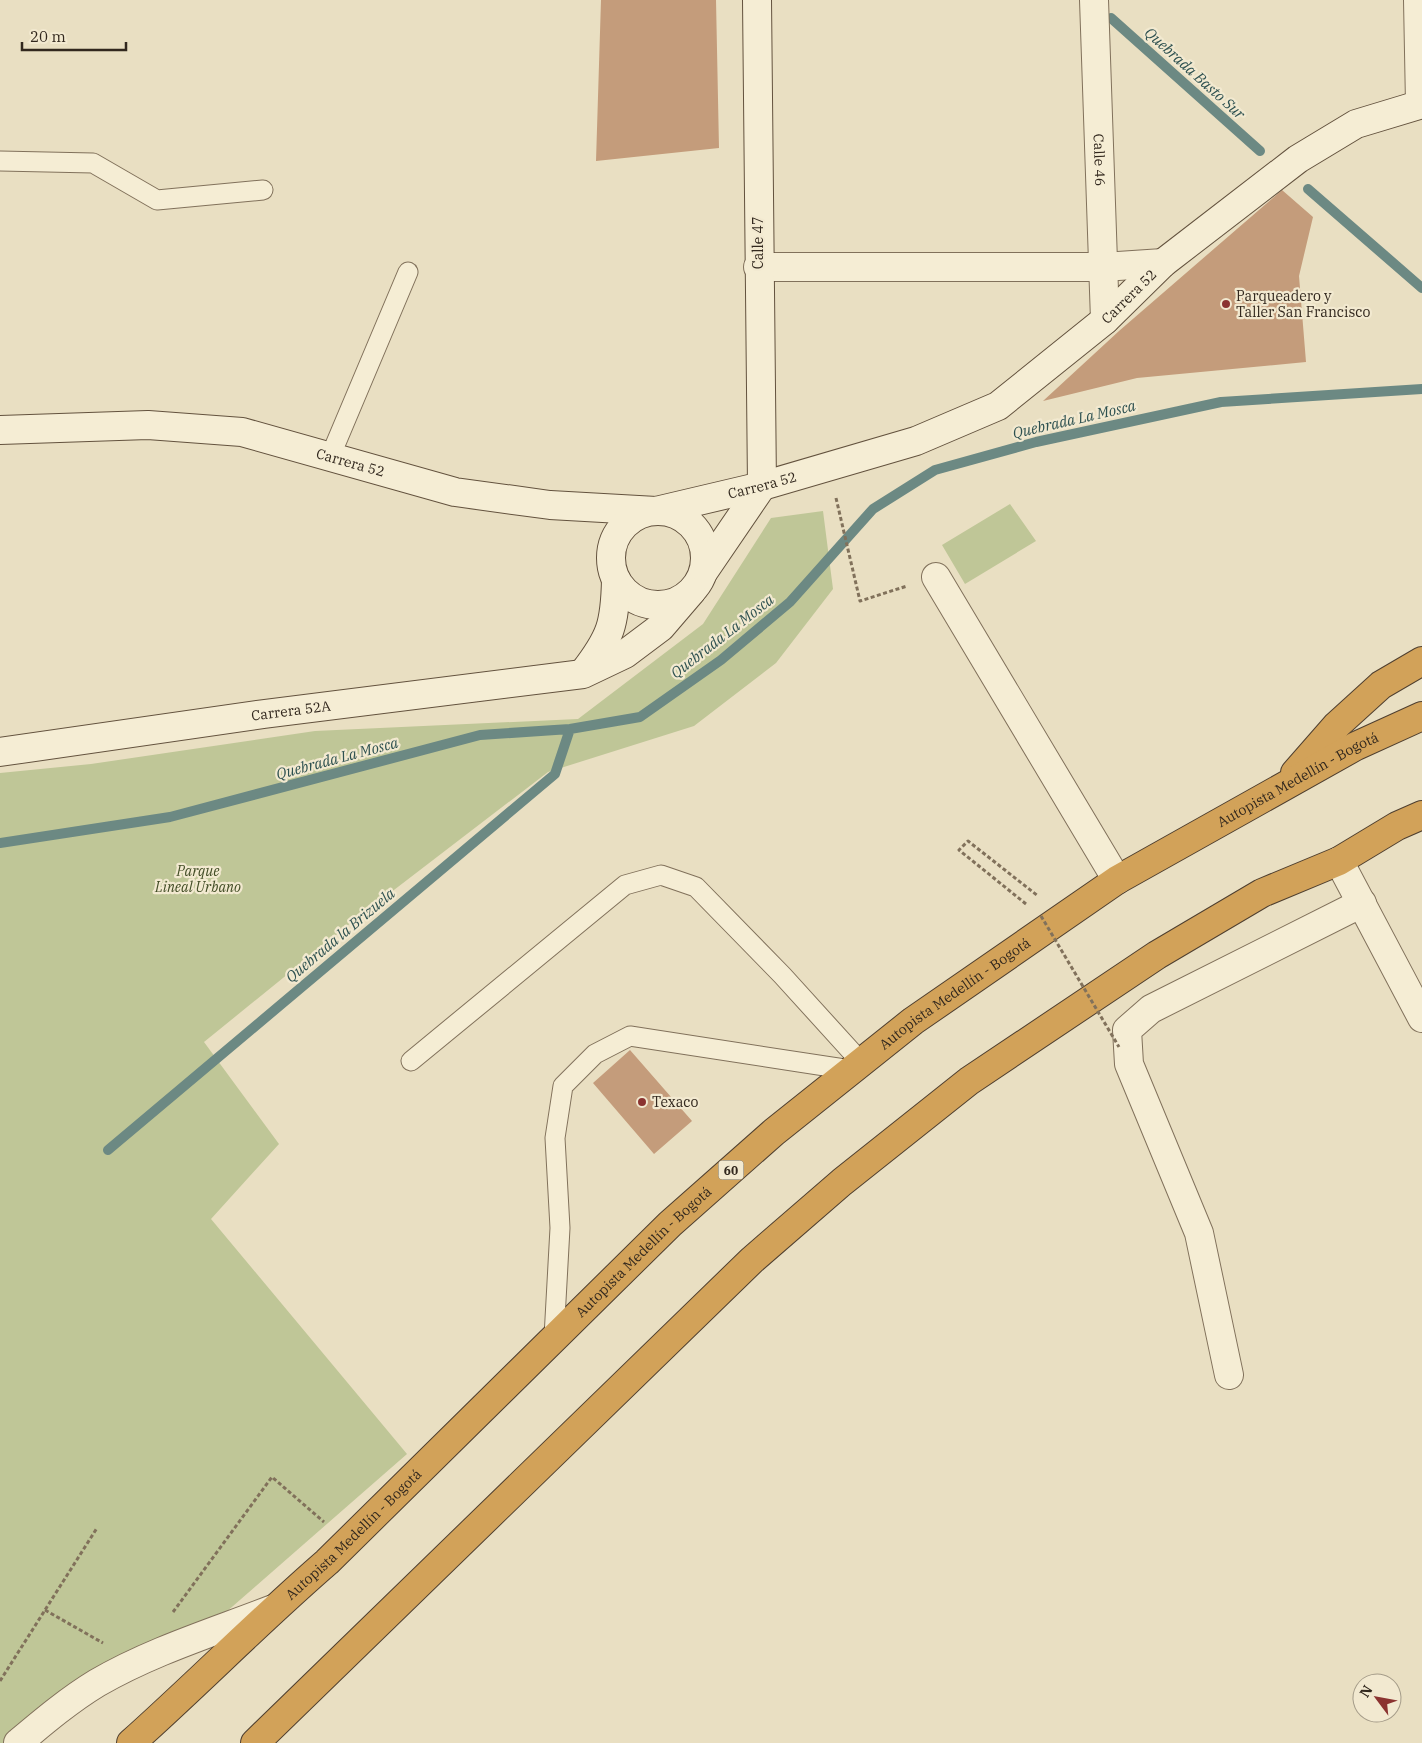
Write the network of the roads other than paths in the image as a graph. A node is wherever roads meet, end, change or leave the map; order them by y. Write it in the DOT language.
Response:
graph roads {
  1 [pos="757,0"];
  2 [pos="1094,0"];
  3 [pos="1418,0"];
  4 [pos="1421,104"];
  5 [pos="0,161"];
  6 [pos="263,190"];
  7 [pos="1162,263"];
  8 [pos="758,267"];
  9 [pos="1103,267"];
  10 [pos="408,272"];
  11 [pos="1105,320"];
  12 [pos="0,430"];
  13 [pos="330,457"];
  14 [pos="762,486"];
  15 [pos="656,511"];
  16 [pos="936,577"];
  17 [pos="616,580"];
  18 [pos="698,581"];
  19 [pos="1422,661"];
  20 [pos="583,674"];
  21 [pos="1422,716"];
  22 [pos="0,752"];
  23 [pos="1283,787"];
  24 [pos="1422,815"];
  25 [pos="1339,861"];
  26 [pos="1117,880"];
  27 [pos="1362,902"];
  28 [pos="1422,1018"];
  29 [pos="411,1061"];
  30 [pos="856,1066"];
  31 [pos="554,1337"];
  32 [pos="1229,1374"];
  33 [pos="273,1609"];
  34 [pos="18,1743"];
  35 [pos="131,1743"];
  36 [pos="255,1743"];
  1 -- 8 [label="street, Calle 47"];
  2 -- 9 [label="street, Calle 46"];
  3 -- 4 [label="street"];
  4 -- 7 [label="street, Carrera 52"];
  5 -- 6 [label="lane"];
  7 -- 9 [label="street"];
  7 -- 11 [label="street, Carrera 52"];
  8 -- 9 [label="street"];
  8 -- 14 [label="street, Calle 47"];
  9 -- 11 [label="street, Calle 46"];
  10 -- 13 [label="lane"];
  11 -- 14 [label="street, Carrera 52"];
  12 -- 13 [label="street, Carrera 52"];
  13 -- 15 [label="street, Carrera 52"];
  14 -- 15 [label="street, Carrera 52"];
  14 -- 18 [label="street, Carrera 52A"];
  15 -- 17 [label="street"];
  15 -- 18 [label="street"];
  16 -- 26 [label="street"];
  17 -- 18 [label="street"];
  17 -- 20 [label="street"];
  18 -- 20 [label="street, Carrera 52A"];
  19 -- 23 [label="highway"];
  20 -- 22 [label="street, Carrera 52A"];
  21 -- 23 [label="highway, Autopista Medellín - Bogotá / 60"];
  23 -- 26 [label="highway, Autopista Medellín - Bogotá / 60"];
  24 -- 25 [label="highway"];
  25 -- 27 [label="street"];
  25 -- 36 [label="highway"];
  26 -- 30 [label="highway, Autopista Medellín - Bogotá / 60"];
  27 -- 28 [label="street"];
  27 -- 32 [label="street"];
  29 -- 30 [label="lane"];
  30 -- 31 [label="highway, Autopista Medellín - Bogotá / 60"];
  30 -- 31 [label="lane"];
  31 -- 33 [label="highway, Autopista Medellín - Bogotá / 60"];
  33 -- 34 [label="street"];
  33 -- 35 [label="highway, Autopista Medellín - Bogotá / 60"];
}
